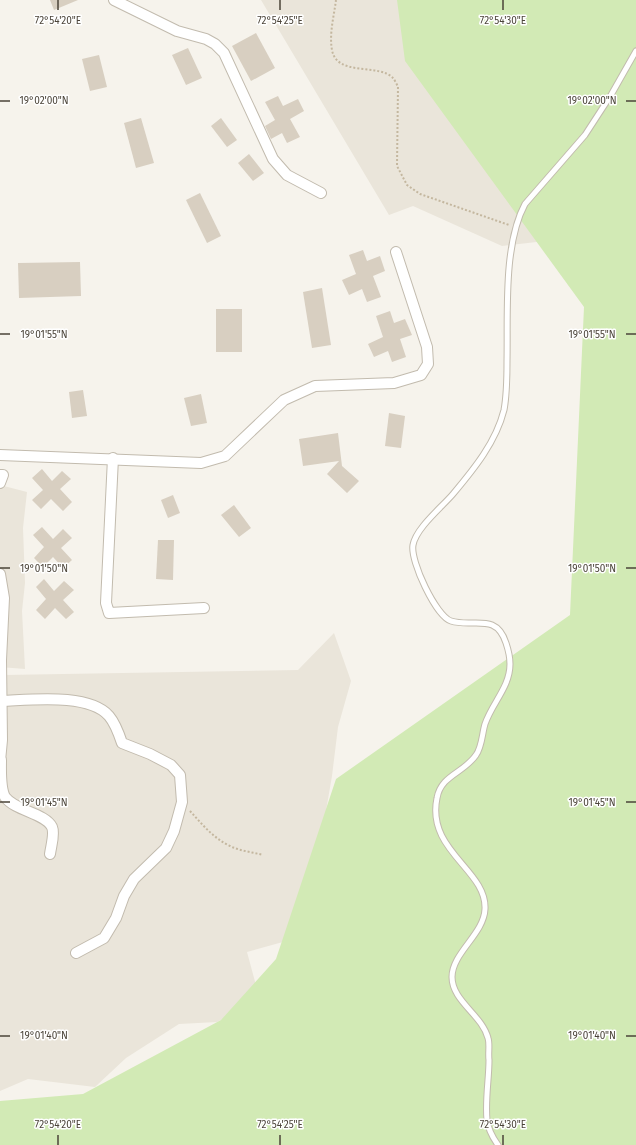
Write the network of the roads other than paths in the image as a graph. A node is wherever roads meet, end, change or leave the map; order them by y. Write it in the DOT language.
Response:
graph roads {
  1 [pos="114,0"];
  2 [pos="636,51"];
  3 [pos="321,193"];
  4 [pos="396,252"];
  5 [pos="0,455"];
  6 [pos="113,458"];
  7 [pos="0,475"];
  8 [pos="0,484"];
  9 [pos="0,574"];
  10 [pos="204,608"];
  11 [pos="2,701"];
  12 [pos="0,761"];
  13 [pos="50,854"];
  14 [pos="76,953"];
  15 [pos="498,1145"];
  1 -- 3 [label="street"];
  2 -- 15 [label="lane"];
  4 -- 6 [label="street"];
  5 -- 6 [label="street"];
  6 -- 10 [label="street"];
  7 -- 8 [label="street"];
  9 -- 11 [label="street"];
  11 -- 12 [label="street"];
  11 -- 14 [label="street"];
  12 -- 13 [label="street"];
}
